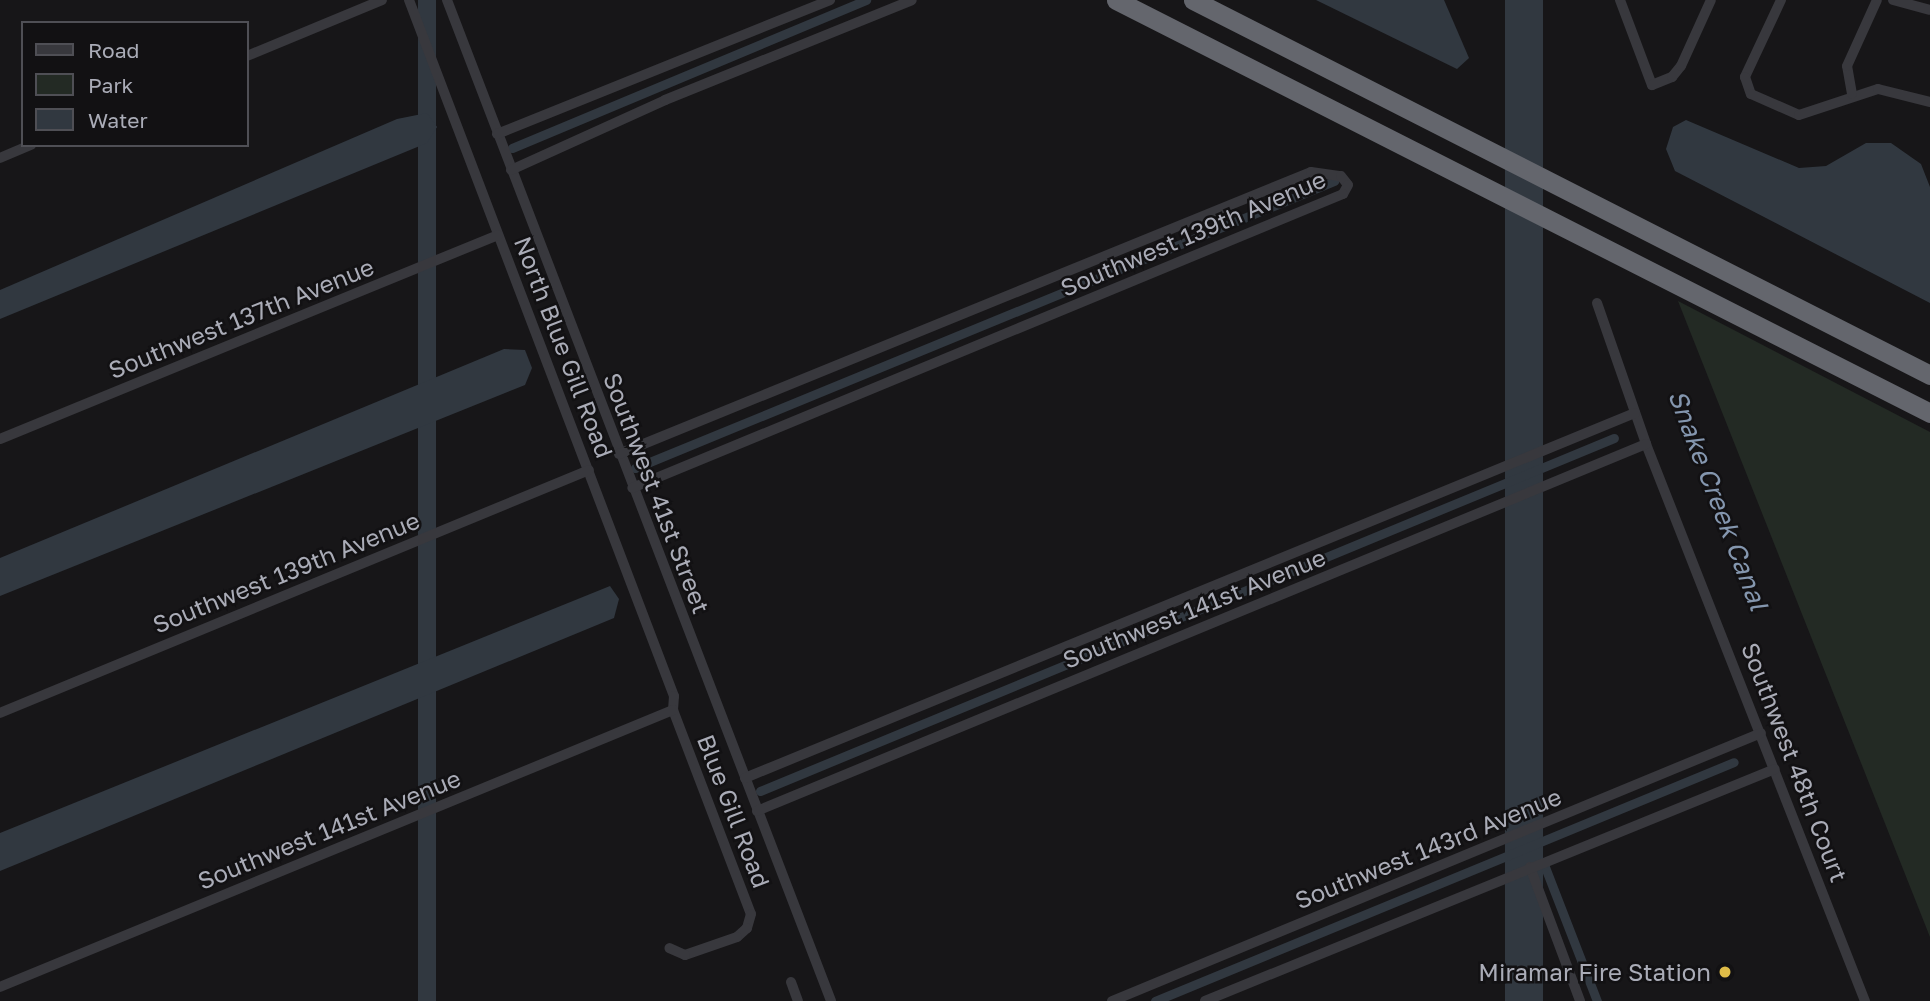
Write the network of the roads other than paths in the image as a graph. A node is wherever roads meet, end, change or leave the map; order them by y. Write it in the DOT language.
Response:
graph roads {
  1 [pos="382,0"];
  2 [pos="409,0"];
  3 [pos="447,0"];
  4 [pos="830,0"];
  5 [pos="912,0"];
  6 [pos="1116,0"];
  7 [pos="1193,0"];
  8 [pos="1620,0"];
  9 [pos="1711,0"];
  10 [pos="1781,0"];
  11 [pos="1877,0"];
  12 [pos="1893,0"];
  13 [pos="1930,10"];
  14 [pos="248,56"];
  15 [pos="1852,94"];
  16 [pos="1930,102"];
  17 [pos="497,134"];
  18 [pos="26,147"];
  19 [pos="0,158"];
  20 [pos="511,170"];
  21 [pos="498,235"];
  22 [pos="1597,303"];
  23 [pos="1930,375"];
  24 [pos="1635,413"];
  25 [pos="1930,413"];
  26 [pos="0,439"];
  27 [pos="1646,444"];
  28 [pos="619,454"];
  29 [pos="589,470"];
  30 [pos="632,488"];
  31 [pos="673,710"];
  32 [pos="0,713"];
  33 [pos="1761,733"];
  34 [pos="1775,769"];
  35 [pos="745,778"];
  36 [pos="757,811"];
  37 [pos="1530,867"];
  38 [pos="669,948"];
  39 [pos="791,982"];
  40 [pos="0,987"];
  41 [pos="798,1001"];
  42 [pos="831,1001"];
  43 [pos="1112,1001"];
  44 [pos="1205,1001"];
  45 [pos="1580,1001"];
  46 [pos="1864,1001"];
  1 -- 14 [label="street"];
  2 -- 21 [label="street, North Blue Gill Road"];
  3 -- 17 [label="street, Southwest 41st Street"];
  4 -- 17 [label="street"];
  5 -- 20 [label="street"];
  6 -- 25 [label="highway"];
  7 -- 23 [label="highway"];
  8 -- 9 [label="street"];
  10 -- 15 [label="street"];
  11 -- 15 [label="street"];
  12 -- 13 [label="street"];
  15 -- 16 [label="street"];
  17 -- 20 [label="street, Southwest 41st Street"];
  18 -- 19 [label="street"];
  20 -- 28 [label="street, Southwest 41st Street"];
  21 -- 26 [label="street, Southwest 137th Avenue"];
  21 -- 29 [label="street, North Blue Gill Road"];
  22 -- 24 [label="street, Southwest 48th Court"];
  24 -- 27 [label="street, Southwest 48th Court"];
  24 -- 35 [label="street, Southwest 141st Avenue"];
  27 -- 33 [label="street, Southwest 48th Court"];
  27 -- 36 [label="street, Southwest 141st Avenue"];
  28 -- 30 [label="street, Southwest 41st Street"];
  28 -- 30 [label="street, Southwest 139th Avenue"];
  29 -- 31 [label="street, North Blue Gill Road"];
  29 -- 32 [label="street, Southwest 139th Avenue"];
  30 -- 35 [label="street, Southwest 41st Street"];
  31 -- 38 [label="street, Blue Gill Road"];
  31 -- 40 [label="street, Southwest 141st Avenue"];
  33 -- 34 [label="street, Southwest 48th Court"];
  33 -- 43 [label="street, Southwest 143rd Avenue"];
  34 -- 37 [label="street"];
  34 -- 46 [label="street, Southwest 48th Court"];
  35 -- 36 [label="street, Southwest 41st Street"];
  36 -- 42 [label="street, Southwest 41st Street"];
  37 -- 44 [label="street"];
  37 -- 45 [label="street"];
  39 -- 41 [label="street"];
}
